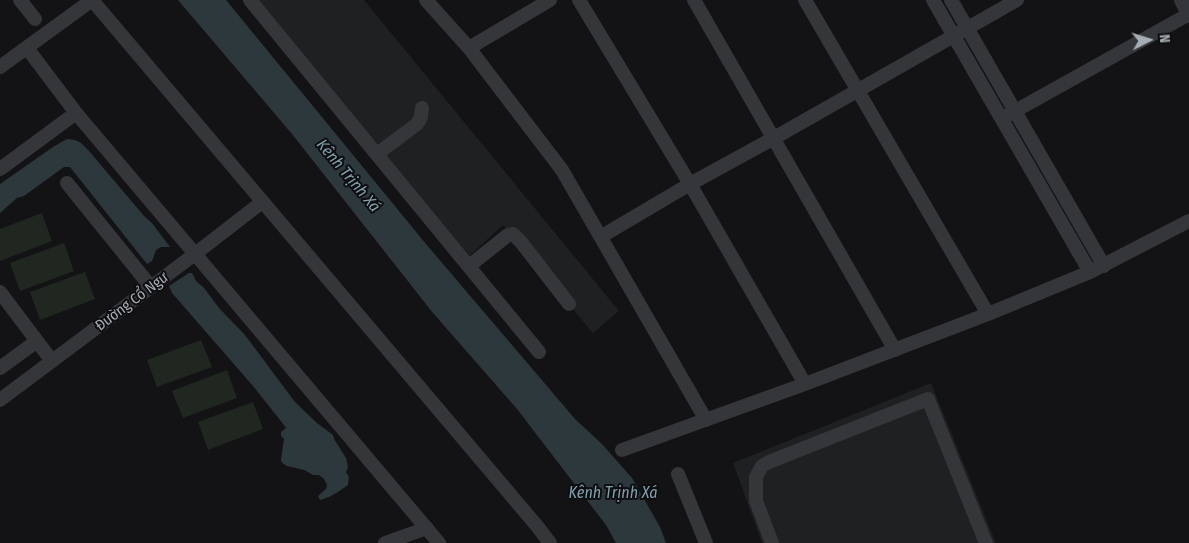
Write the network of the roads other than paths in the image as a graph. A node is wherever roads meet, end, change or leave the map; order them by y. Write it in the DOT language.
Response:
graph roads {
  1 [pos="20,0"];
  2 [pos="92,0"];
  3 [pos="250,0"];
  4 [pos="426,0"];
  5 [pos="550,0"];
  6 [pos="579,0"];
  7 [pos="694,0"];
  8 [pos="805,0"];
  9 [pos="933,0"];
  10 [pos="952,0"];
  11 [pos="1017,0"];
  12 [pos="1181,0"];
  13 [pos="1189,15"];
  14 [pos="35,19"];
  15 [pos="967,28"];
  16 [pos="953,35"];
  17 [pos="26,48"];
  18 [pos="469,48"];
  19 [pos="0,67"];
  20 [pos="859,90"];
  21 [pos="422,108"];
  22 [pos="1016,110"];
  23 [pos="76,113"];
  24 [pos="1001,119"];
  25 [pos="774,138"];
  26 [pos="377,154"];
  27 [pos="0,169"];
  28 [pos="67,183"];
  29 [pos="690,184"];
  30 [pos="262,202"];
  31 [pos="1189,221"];
  32 [pos="602,236"];
  33 [pos="196,254"];
  34 [pos="469,266"];
  35 [pos="1104,266"];
  36 [pos="1090,272"];
  37 [pos="151,287"];
  38 [pos="0,292"];
  39 [pos="569,304"];
  40 [pos="988,314"];
  41 [pos="37,341"];
  42 [pos="895,350"];
  43 [pos="539,352"];
  44 [pos="52,361"];
  45 [pos="0,368"];
  46 [pos="805,384"];
  47 [pos="0,400"];
  48 [pos="706,420"];
  49 [pos="622,450"];
  50 [pos="678,474"];
  51 [pos="427,528"];
  52 [pos="385,543"];
  53 [pos="439,543"];
  54 [pos="550,543"];
  55 [pos="706,543"];
  56 [pos="772,543"];
  57 [pos="986,543"];
  1 -- 14 [label="street"];
  2 -- 17 [label="street"];
  2 -- 30 [label="street"];
  3 -- 26 [label="street"];
  4 -- 18 [label="street"];
  5 -- 18 [label="street"];
  6 -- 29 [label="street"];
  7 -- 25 [label="street"];
  8 -- 20 [label="street"];
  9 -- 16 [label="street"];
  10 -- 15 [label="street"];
  11 -- 15 [label="street"];
  12 -- 13 [label="street"];
  13 -- 22 [label="street"];
  15 -- 16 [label="street"];
  15 -- 22 [label="street"];
  16 -- 20 [label="street"];
  16 -- 24 [label="street"];
  17 -- 19 [label="street"];
  17 -- 23 [label="street"];
  18 -- 32 [label="street"];
  20 -- 25 [label="street"];
  20 -- 40 [label="street"];
  21 -- 26 [label="street"];
  22 -- 24 [label="street"];
  22 -- 35 [label="street"];
  23 -- 27 [label="street"];
  23 -- 33 [label="street"];
  24 -- 36 [label="street"];
  25 -- 29 [label="street"];
  25 -- 42 [label="street"];
  26 -- 34 [label="street"];
  28 -- 37 [label="street"];
  29 -- 32 [label="street"];
  29 -- 46 [label="street"];
  30 -- 33 [label="street, Đường Cổ Ngư"];
  30 -- 54 [label="street"];
  31 -- 35 [label="street"];
  32 -- 48 [label="street"];
  33 -- 37 [label="street, Đường Cổ Ngư"];
  33 -- 51 [label="street"];
  34 -- 39 [label="street"];
  34 -- 43 [label="street"];
  35 -- 36 [label="street"];
  36 -- 40 [label="street"];
  37 -- 44 [label="street, Đường Cổ Ngư"];
  38 -- 41 [label="street"];
  40 -- 42 [label="street"];
  41 -- 44 [label="street"];
  41 -- 45 [label="street"];
  42 -- 46 [label="street"];
  44 -- 47 [label="street, Đường Cổ Ngư"];
  46 -- 48 [label="street"];
  48 -- 49 [label="street"];
  50 -- 55 [label="street"];
  51 -- 52 [label="street"];
  51 -- 53 [label="street"];
  56 -- 57 [label="street"];
}
